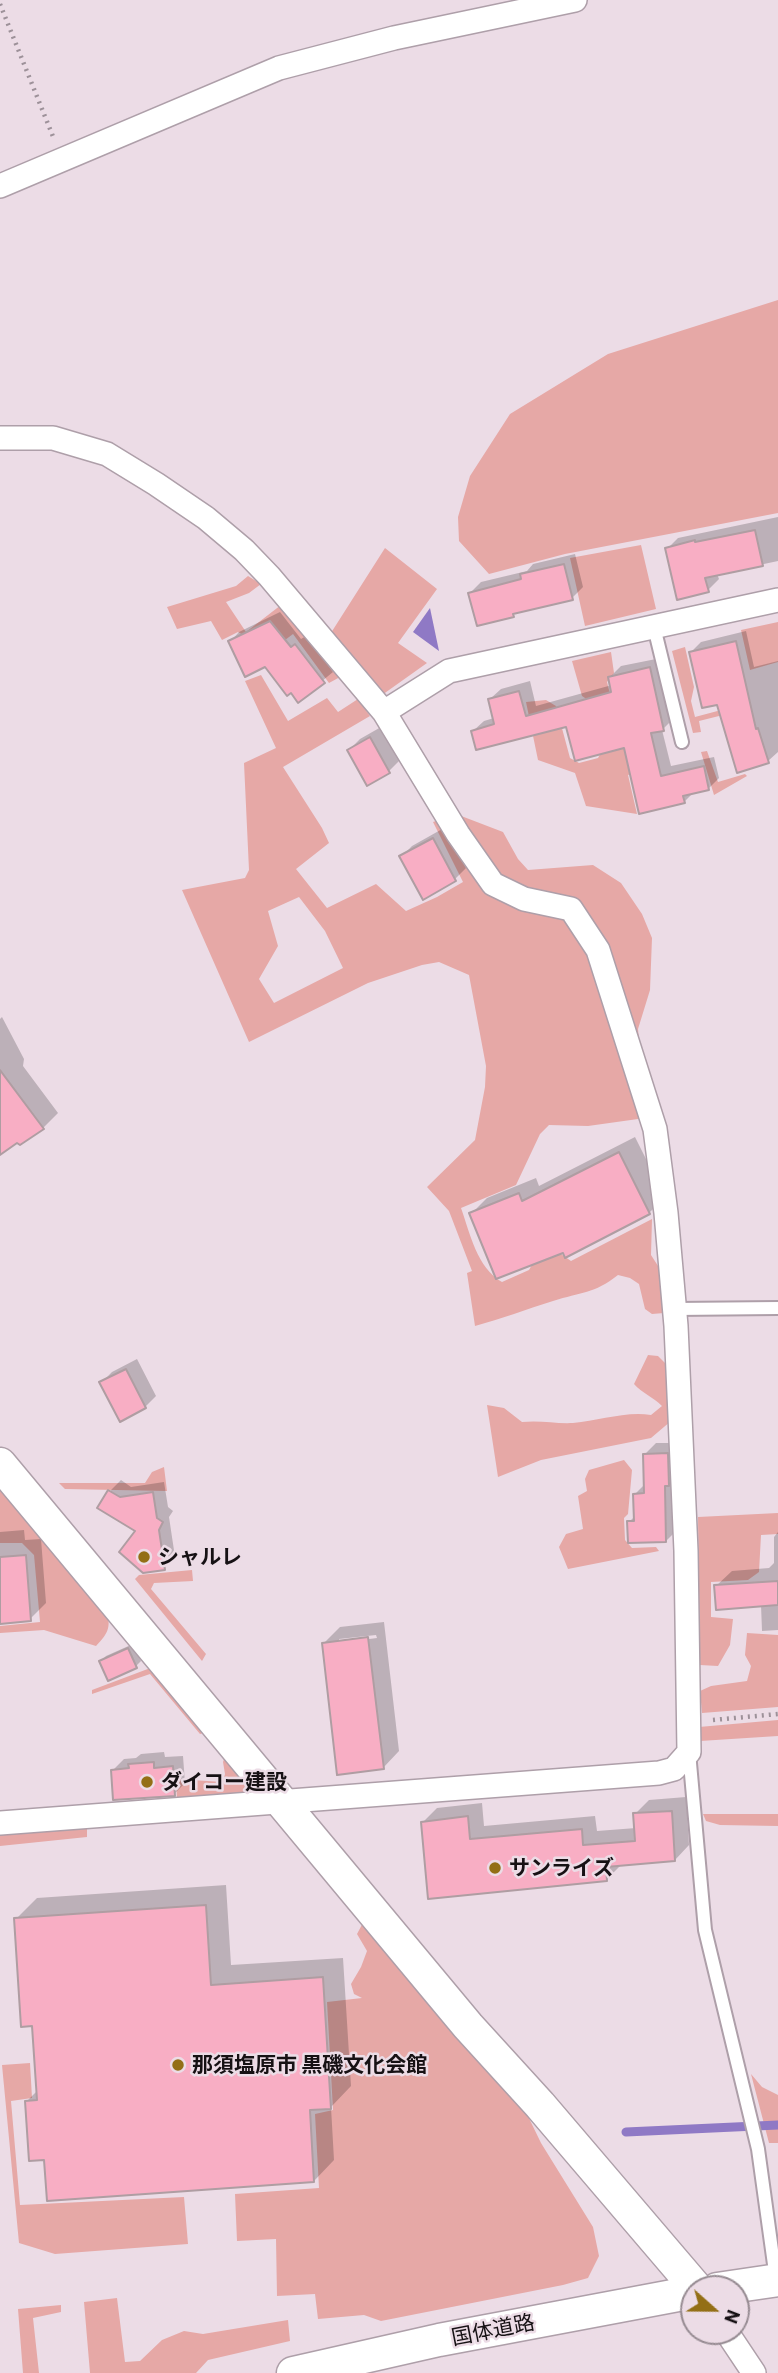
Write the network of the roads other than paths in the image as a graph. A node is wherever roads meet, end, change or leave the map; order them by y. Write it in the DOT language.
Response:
graph roads {
  1 [pos="575,0"];
  2 [pos="0,186"];
  3 [pos="0,438"];
  4 [pos="778,600"];
  5 [pos="654,626"];
  6 [pos="384,712"];
  7 [pos="682,742"];
  8 [pos="778,1308"];
  9 [pos="675,1309"];
  10 [pos="0,1464"];
  11 [pos="688,1752"];
  12 [pos="283,1802"];
  13 [pos="0,1823"];
  14 [pos="683,2275"];
  15 [pos="777,2280"];
  16 [pos="750,2284"];
  17 [pos="680,2294"];
  18 [pos="735,2345"];
  19 [pos="293,2373"];
  20 [pos="754,2373"];
  1 -- 2 [label="street"];
  3 -- 6 [label="street"];
  4 -- 5 [label="street"];
  5 -- 6 [label="street"];
  5 -- 7 [label="lane"];
  6 -- 9 [label="street"];
  8 -- 9 [label="lane"];
  9 -- 11 [label="street"];
  10 -- 12 [label="street"];
  11 -- 12 [label="street"];
  11 -- 15 [label="lane"];
  12 -- 13 [label="street"];
  12 -- 14 [label="street"];
  15 -- 16 [label="street"];
  17 -- 19 [label="street, 国体道路"];
  18 -- 20 [label="street"];
}
